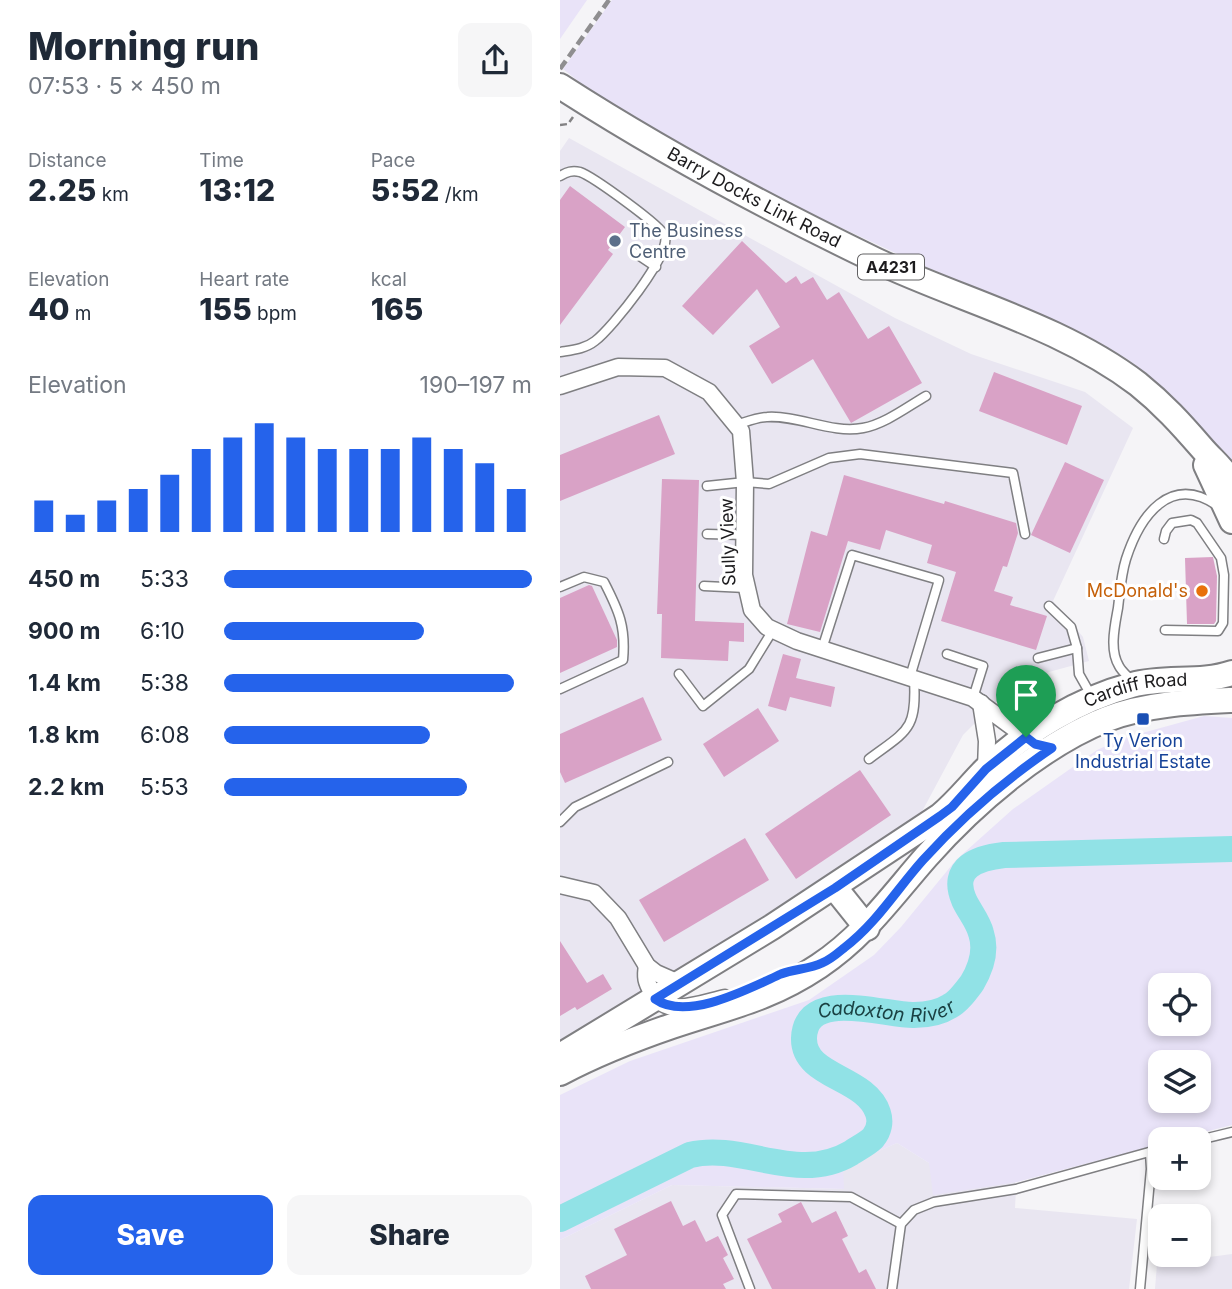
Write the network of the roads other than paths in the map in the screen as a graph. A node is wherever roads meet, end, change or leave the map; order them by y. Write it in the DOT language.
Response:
graph roads {
  1 [pos="566,90"];
  2 [pos="560,176"];
  3 [pos="635,253"];
  4 [pos="656,267"];
  5 [pos="560,352"];
  6 [pos="560,386"];
  7 [pos="926,396"];
  8 [pos="736,425"];
  9 [pos="1202,448"];
  10 [pos="746,482"];
  11 [pos="1232,483"];
  12 [pos="707,486"];
  13 [pos="1231,517"];
  14 [pos="707,534"];
  15 [pos="1025,534"];
  16 [pos="745,535"];
  17 [pos="1164,540"];
  18 [pos="704,586"];
  19 [pos="560,587"];
  20 [pos="747,588"];
  21 [pos="1049,606"];
  22 [pos="772,630"];
  23 [pos="1166,630"];
  24 [pos="1077,648"];
  25 [pos="822,649"];
  26 [pos="947,654"];
  27 [pos="1038,658"];
  28 [pos="1232,673"];
  29 [pos="679,674"];
  30 [pos="912,678"];
  31 [pos="1135,684"];
  32 [pos="560,689"];
  33 [pos="1093,699"];
  34 [pos="1232,699"];
  35 [pos="977,700"];
  36 [pos="1026,737"];
  37 [pos="1052,748"];
  38 [pos="869,759"];
  39 [pos="668,762"];
  40 [pos="986,769"];
  41 [pos="560,822"];
  42 [pos="560,885"];
  43 [pos="835,888"];
  44 [pos="867,928"];
  45 [pos="823,963"];
  46 [pos="647,965"];
  47 [pos="681,984"];
  48 [pos="655,999"];
  49 [pos="560,1056"];
  50 [pos="560,1073"];
  51 [pos="1232,1132"];
  52 [pos="1211,1137"];
  53 [pos="1148,1153"];
  54 [pos="1149,1190"];
  55 [pos="901,1224"];
  56 [pos="750,1289"];
  57 [pos="892,1289"];
  58 [pos="1140,1289"];
  1 -- 9 [label="main road, Barry Docks Link Road / A4231"];
  2 -- 4 [label="lane"];
  3 -- 4 [label="lane"];
  4 -- 5 [label="lane"];
  6 -- 8 [label="street, Sully View"];
  7 -- 8 [label="lane"];
  8 -- 10 [label="street, Sully View"];
  9 -- 11 [label="main road, Barry Docks Link Road / A4231"];
  9 -- 13 [label="main road, Barry Docks Link Road / A4231"];
  10 -- 12 [label="lane"];
  10 -- 15 [label="lane"];
  10 -- 16 [label="street, Sully View"];
  13 -- 31 [label="lane"];
  14 -- 16 [label="lane"];
  16 -- 20 [label="street, Sully View"];
  17 -- 23 [label="lane"];
  18 -- 20 [label="lane"];
  19 -- 32 [label="lane"];
  20 -- 22 [label="street, Sully View"];
  21 -- 24 [label="lane"];
  22 -- 25 [label="street"];
  22 -- 29 [label="lane"];
  24 -- 27 [label="lane"];
  24 -- 33 [label="lane"];
  25 -- 30 [label="street"];
  25 -- 30 [label="lane"];
  26 -- 35 [label="lane"];
  28 -- 31 [label="main road, Cardiff Road"];
  30 -- 35 [label="street"];
  30 -- 38 [label="lane"];
  31 -- 33 [label="main road, Cardiff Road"];
  33 -- 36 [label="main road, Cardiff Road"];
  34 -- 37 [label="main road, Cardiff Road"];
  35 -- 36 [label="street"];
  35 -- 40 [label="street"];
  36 -- 37 [label="street"];
  36 -- 40 [label="main road, Cardiff Road"];
  37 -- 44 [label="main road, Cardiff Road"];
  39 -- 41 [label="lane"];
  40 -- 43 [label="main road, Cardiff Road"];
  42 -- 46 [label="street"];
  43 -- 44 [label="main road"];
  43 -- 47 [label="main road, Cardiff Road"];
  44 -- 45 [label="main road, Cardiff Road"];
  45 -- 48 [label="street"];
  45 -- 50 [label="main road, Cardiff Road"];
  46 -- 47 [label="street"];
  46 -- 48 [label="street"];
  47 -- 48 [label="main road, Cardiff Road"];
  48 -- 49 [label="main road, Cardiff Road"];
  51 -- 52 [label="lane"];
  53 -- 55 [label="lane"];
  54 -- 58 [label="lane"];
  55 -- 56 [label="lane"];
  55 -- 57 [label="lane"];
}
